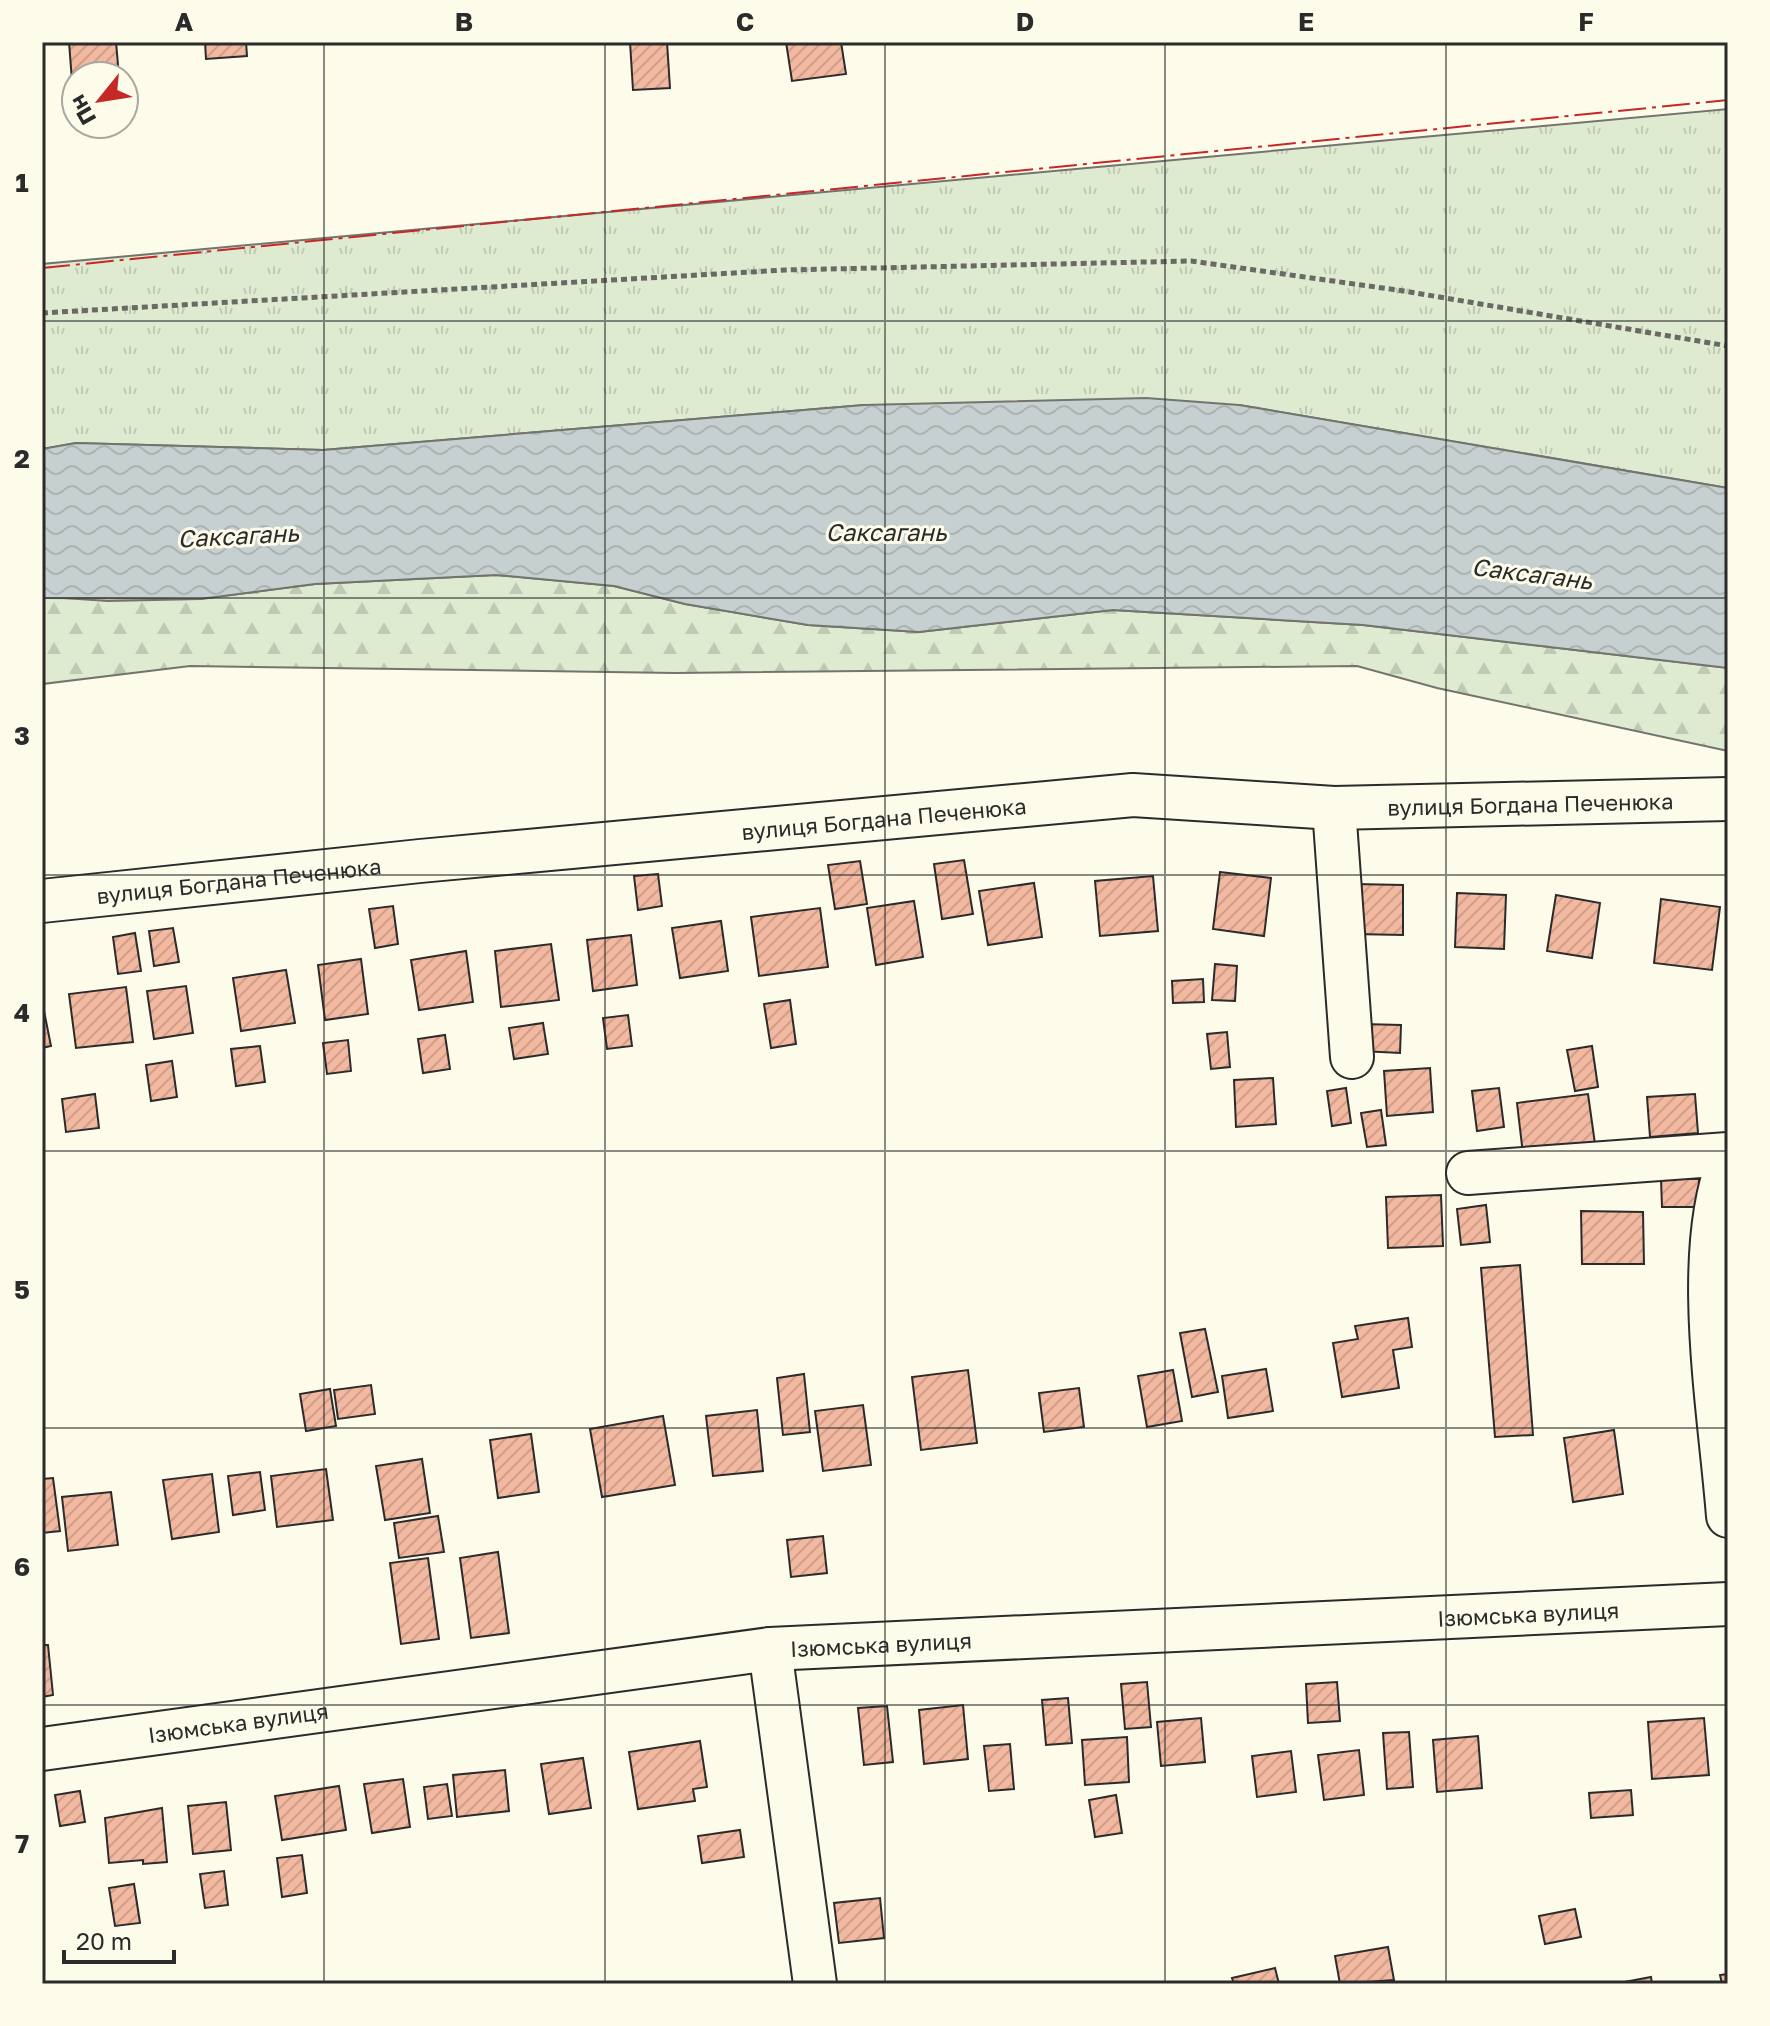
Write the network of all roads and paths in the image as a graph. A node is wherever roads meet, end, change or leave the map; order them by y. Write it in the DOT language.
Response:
graph roads {
  1 [pos="42,313"];
  2 [pos="1728,346"];
  3 [pos="1728,799"];
  4 [pos="1334,808"];
  5 [pos="42,901"];
  6 [pos="1352,1057"];
  7 [pos="1728,1154"];
  8 [pos="1728,1163"];
  9 [pos="1468,1173"];
  10 [pos="1728,1516"];
  11 [pos="1728,1604"];
  12 [pos="770,1649"];
  13 [pos="42,1749"];
  14 [pos="815,1984"];
  1 -- 2 [label="path"];
  3 -- 4 [label="street, вулиця Богдана Печенюка"];
  4 -- 5 [label="street, вулиця Богдана Печенюка"];
  4 -- 6 [label="street"];
  7 -- 9 [label="street"];
  8 -- 10 [label="street"];
  11 -- 12 [label="street, Ізюмська вулиця"];
  12 -- 13 [label="street, Ізюмська вулиця"];
  12 -- 14 [label="street"];
}
